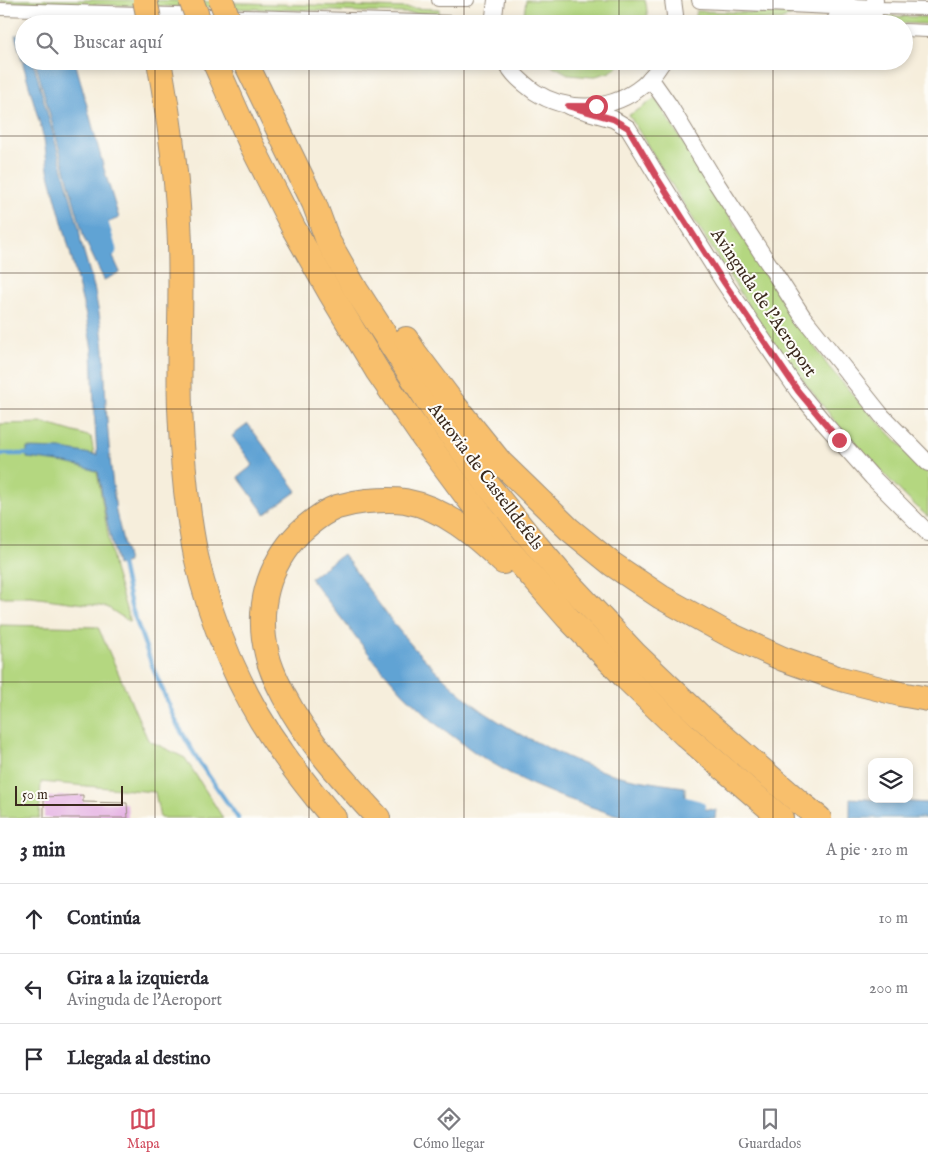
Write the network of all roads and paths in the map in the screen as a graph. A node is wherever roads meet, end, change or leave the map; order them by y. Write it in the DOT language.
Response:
graph roads {
  1 [pos="145,0"];
  2 [pos="191,0"];
  3 [pos="221,0"];
  4 [pos="438,0"];
  5 [pos="468,0"];
  6 [pos="496,0"];
  7 [pos="673,0"];
  8 [pos="700,0"];
  9 [pos="928,9"];
  10 [pos="0,10"];
  11 [pos="864,11"];
  12 [pos="148,15"];
  13 [pos="189,15"];
  14 [pos="197,15"];
  15 [pos="227,15"];
  16 [pos="494,15"];
  17 [pos="675,15"];
  18 [pos="846,15"];
  19 [pos="913,30"];
  20 [pos="928,31"];
  21 [pos="161,70"];
  22 [pos="218,70"];
  23 [pos="248,70"];
  24 [pos="512,70"];
  25 [pos="656,70"];
  26 [pos="650,78"];
  27 [pos="568,106"];
  28 [pos="314,203"];
  29 [pos="928,463"];
  30 [pos="928,533"];
  31 [pos="568,618"];
  32 [pos="928,699"];
  33 [pos="334,818"];
  34 [pos="378,818"];
  35 [pos="781,818"];
  36 [pos="819,818"];
  1 -- 12 [label="highway, bridge"];
  2 -- 14 [label="highway, bridge"];
  3 -- 15 [label="highway, bridge"];
  4 -- 5 [label="street"];
  6 -- 16 [label="street"];
  7 -- 17 [label="street"];
  8 -- 11 [label="street"];
  9 -- 11 [label="street"];
  10 -- 13 [label="street"];
  11 -- 18 [label="street"];
  19 -- 20 [label="street"];
  21 -- 33 [label="highway"];
  22 -- 31 [label="highway, Autovia de Castelldefels"];
  23 -- 28 [label="highway, Autovia de Castelldefels"];
  24 -- 27 [label="street, Avinguda de l'Aeroport"];
  25 -- 26 [label="street"];
  26 -- 27 [label="street"];
  26 -- 29 [label="street, Avinguda de l'Aeroport"];
  27 -- 30 [label="street, Avinguda de l'Aeroport"];
  28 -- 32 [label="highway"];
  28 -- 36 [label="highway, Autovia de Castelldefels"];
  31 -- 34 [label="highway"];
  31 -- 35 [label="highway, Autovia de Castelldefels"];
}
